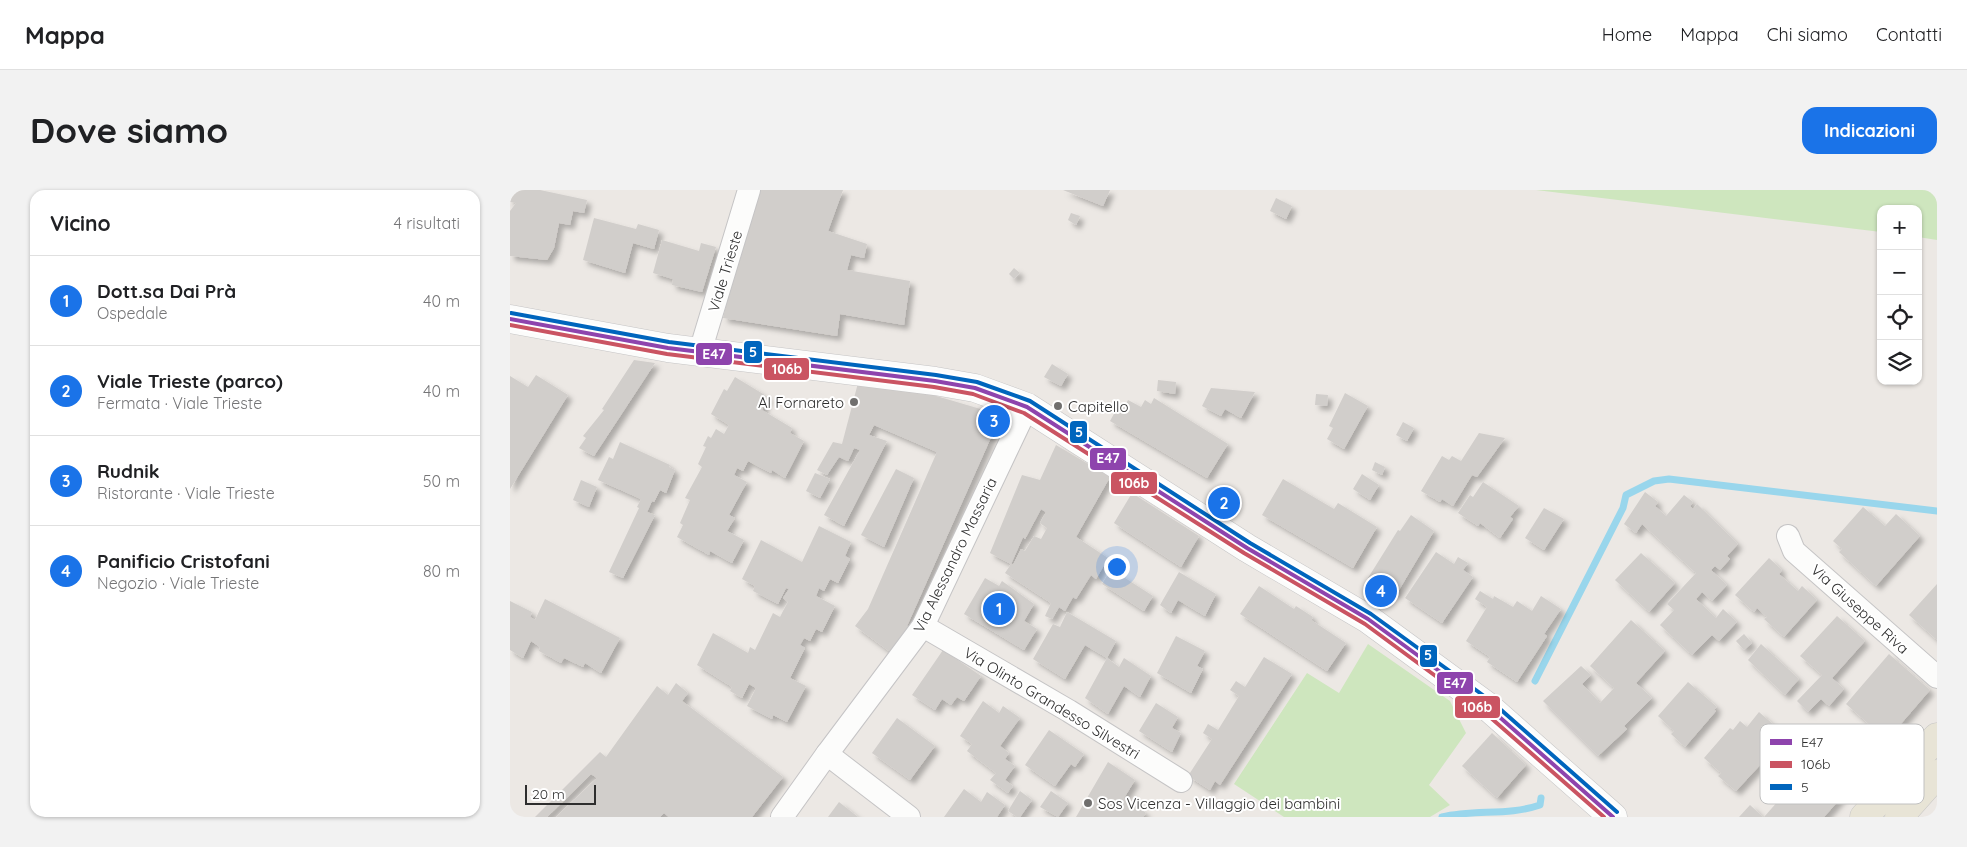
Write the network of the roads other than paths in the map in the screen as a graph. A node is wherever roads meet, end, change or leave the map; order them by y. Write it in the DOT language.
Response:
graph roads {
  1 [pos="749,190"];
  2 [pos="510,319"];
  3 [pos="700,352"];
  4 [pos="1027,407"];
  5 [pos="1788,536"];
  6 [pos="923,626"];
  7 [pos="1937,678"];
  8 [pos="1937,737"];
  9 [pos="1924,751"];
  10 [pos="827,754"];
  11 [pos="1937,774"];
  12 [pos="1181,781"];
  13 [pos="1924,789"];
  14 [pos="1876,804"];
  15 [pos="1910,804"];
  16 [pos="782,817"];
  17 [pos="908,817"];
  18 [pos="1614,817"];
  19 [pos="1864,817"];
  20 [pos="1899,817"];
  1 -- 3 [label="street, Viale Trieste"];
  2 -- 3 [label="main road"];
  3 -- 4 [label="main road"];
  4 -- 6 [label="street, Via Alessandro Massaria"];
  4 -- 18 [label="main road"];
  5 -- 7 [label="street, Via Giuseppe Riva"];
  6 -- 10 [label="street, Via Alessandro Massaria"];
  6 -- 12 [label="street, Via Olinto Grandesso Silvestri"];
  8 -- 9 [label="main road"];
  10 -- 16 [label="street, Via Alessandro Massaria"];
  10 -- 17 [label="street"];
  11 -- 13 [label="main road"];
  14 -- 19 [label="main road"];
  15 -- 20 [label="main road"];
}
